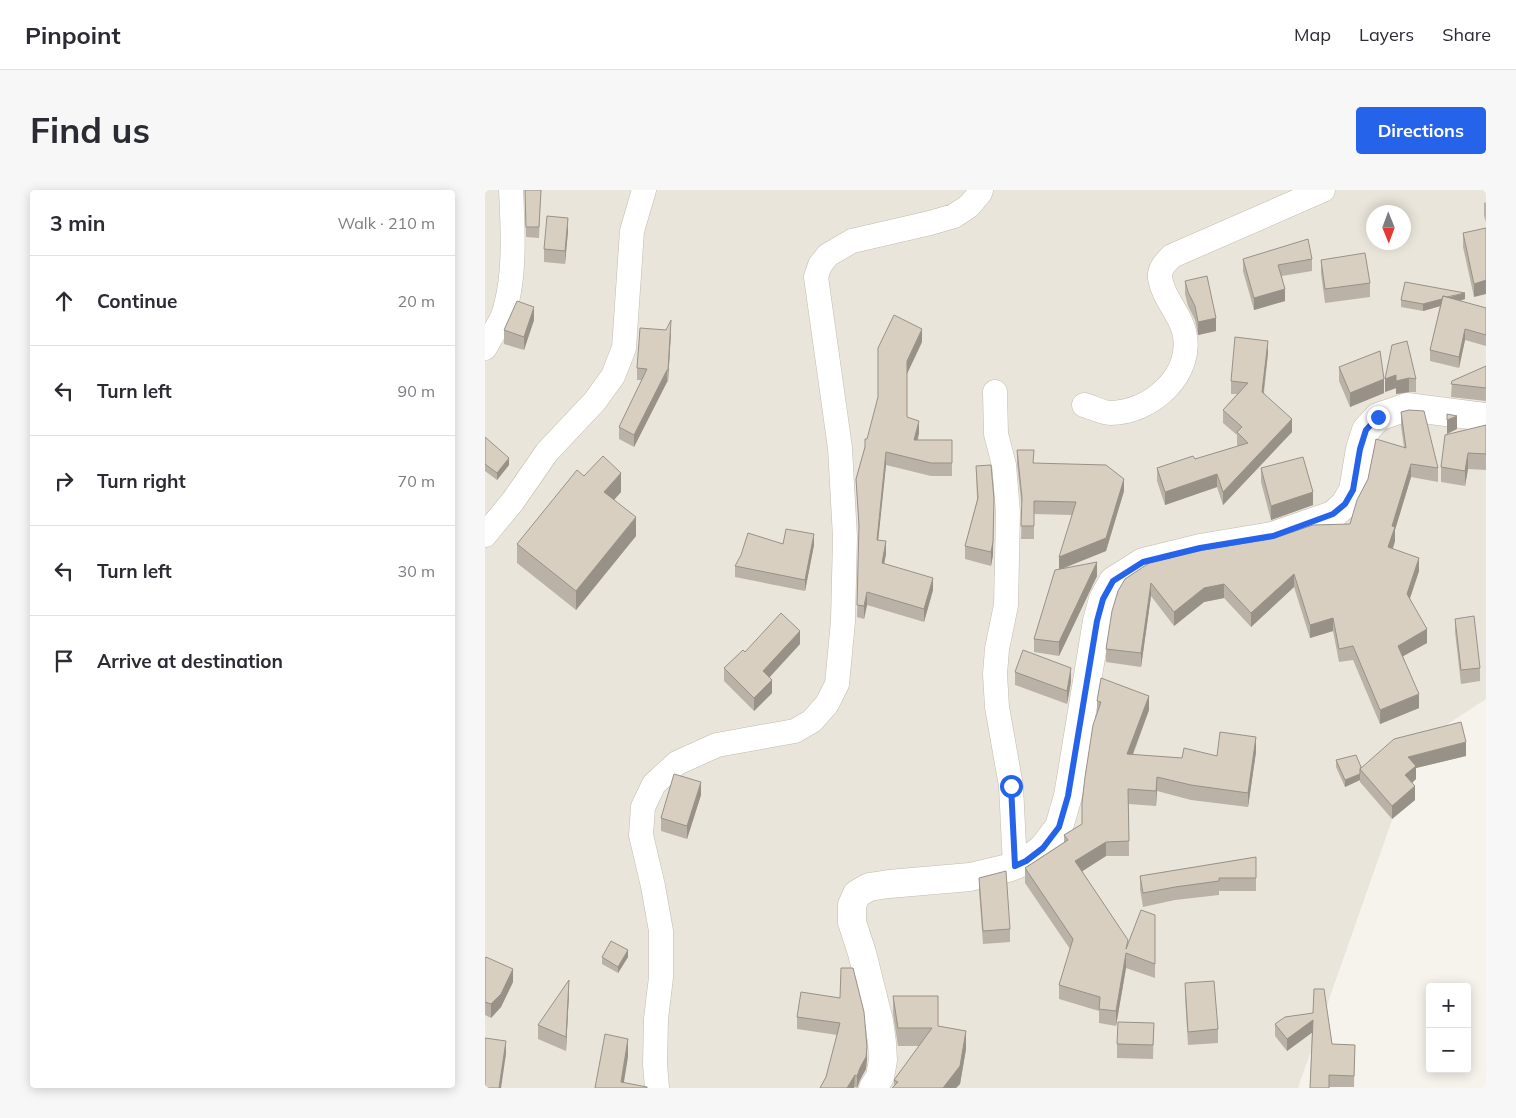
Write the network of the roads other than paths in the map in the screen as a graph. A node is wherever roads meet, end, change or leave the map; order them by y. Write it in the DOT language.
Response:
graph roads {
  1 [pos="511,190"];
  2 [pos="644,190"];
  3 [pos="981,190"];
  4 [pos="1323,190"];
  5 [pos="485,348"];
  6 [pos="995,392"];
  7 [pos="1084,405"];
  8 [pos="1486,417"];
  9 [pos="485,535"];
  10 [pos="1015,866"];
  11 [pos="657,1088"];
  12 [pos="873,1088"];
  1 -- 5 [label="street"];
  2 -- 9 [label="street"];
  3 -- 11 [label="street"];
  4 -- 7 [label="street"];
  6 -- 10 [label="street"];
  8 -- 10 [label="street"];
  10 -- 12 [label="street"];
}
